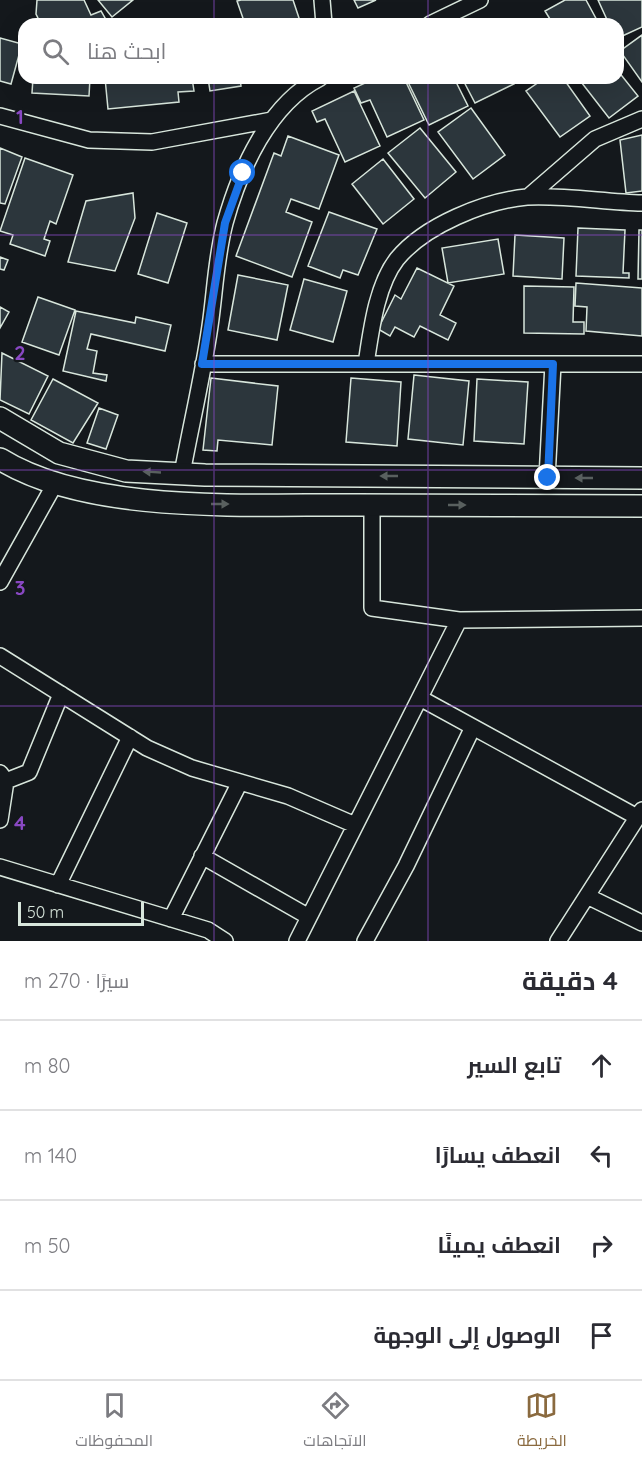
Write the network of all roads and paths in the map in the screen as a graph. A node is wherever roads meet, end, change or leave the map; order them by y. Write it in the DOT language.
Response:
graph roads {
  1 [pos="322,0"];
  2 [pos="480,0"];
  3 [pos="324,18"];
  4 [pos="442,18"];
  5 [pos="309,84"];
  6 [pos="0,116"];
  7 [pos="642,119"];
  8 [pos="272,120"];
  9 [pos="528,197"];
  10 [pos="642,203"];
  11 [pos="202,364"];
  12 [pos="366,364"];
  13 [pos="553,364"];
  14 [pos="642,364"];
  15 [pos="0,418"];
  16 [pos="0,459"];
  17 [pos="182,474"];
  18 [pos="548,478"];
  19 [pos="642,478"];
  20 [pos="56,482"];
  21 [pos="372,505"];
  22 [pos="642,506"];
  23 [pos="0,582"];
  24 [pos="642,618"];
  25 [pos="459,620"];
  26 [pos="0,656"];
  27 [pos="62,694"];
  28 [pos="420,698"];
  29 [pos="473,727"];
  30 [pos="130,737"];
  31 [pos="3,777"];
  32 [pos="240,782"];
  33 [pos="640,814"];
  34 [pos="0,820"];
  35 [pos="355,825"];
  36 [pos="202,856"];
  37 [pos="0,867"];
  38 [pos="58,885"];
  39 [pos="589,897"];
  40 [pos="309,917"];
  41 [pos="171,919"];
  42 [pos="642,923"];
  43 [pos="225,941"];
  44 [pos="297,941"];
  45 [pos="365,941"];
  46 [pos="558,941"];
  1 -- 3 [label="street"];
  2 -- 4 [label="street"];
  5 -- 8 [label="street"];
  6 -- 8 [label="street"];
  7 -- 9 [label="street"];
  8 -- 11 [label="street"];
  9 -- 10 [label="street"];
  9 -- 12 [label="street"];
  11 -- 12 [label="street"];
  11 -- 17 [label="street"];
  12 -- 13 [label="street"];
  13 -- 14 [label="street"];
  13 -- 18 [label="street"];
  17 -- 15 [label="main road, one-way"];
  16 -- 20 [label="main road"];
  18 -- 17 [label="main road, one-way"];
  19 -- 18 [label="main road, one-way"];
  20 -- 21 [label="main road, one-way"];
  20 -- 23 [label="street"];
  21 -- 22 [label="main road, one-way"];
  21 -- 25 [label="street"];
  24 -- 25 [label="street"];
  25 -- 28 [label="street"];
  26 -- 27 [label="street"];
  27 -- 30 [label="street"];
  27 -- 31 [label="street"];
  28 -- 29 [label="street"];
  28 -- 35 [label="street"];
  29 -- 33 [label="street"];
  29 -- 45 [label="street"];
  30 -- 32 [label="street"];
  30 -- 38 [label="street"];
  31 -- 34 [label="street"];
  32 -- 35 [label="street"];
  32 -- 36 [label="street"];
  33 -- 39 [label="street"];
  35 -- 40 [label="street"];
  36 -- 40 [label="street"];
  36 -- 41 [label="street"];
  37 -- 38 [label="street"];
  38 -- 41 [label="street"];
  39 -- 42 [label="street"];
  39 -- 46 [label="street"];
  40 -- 44 [label="street"];
  41 -- 43 [label="street"];
}
